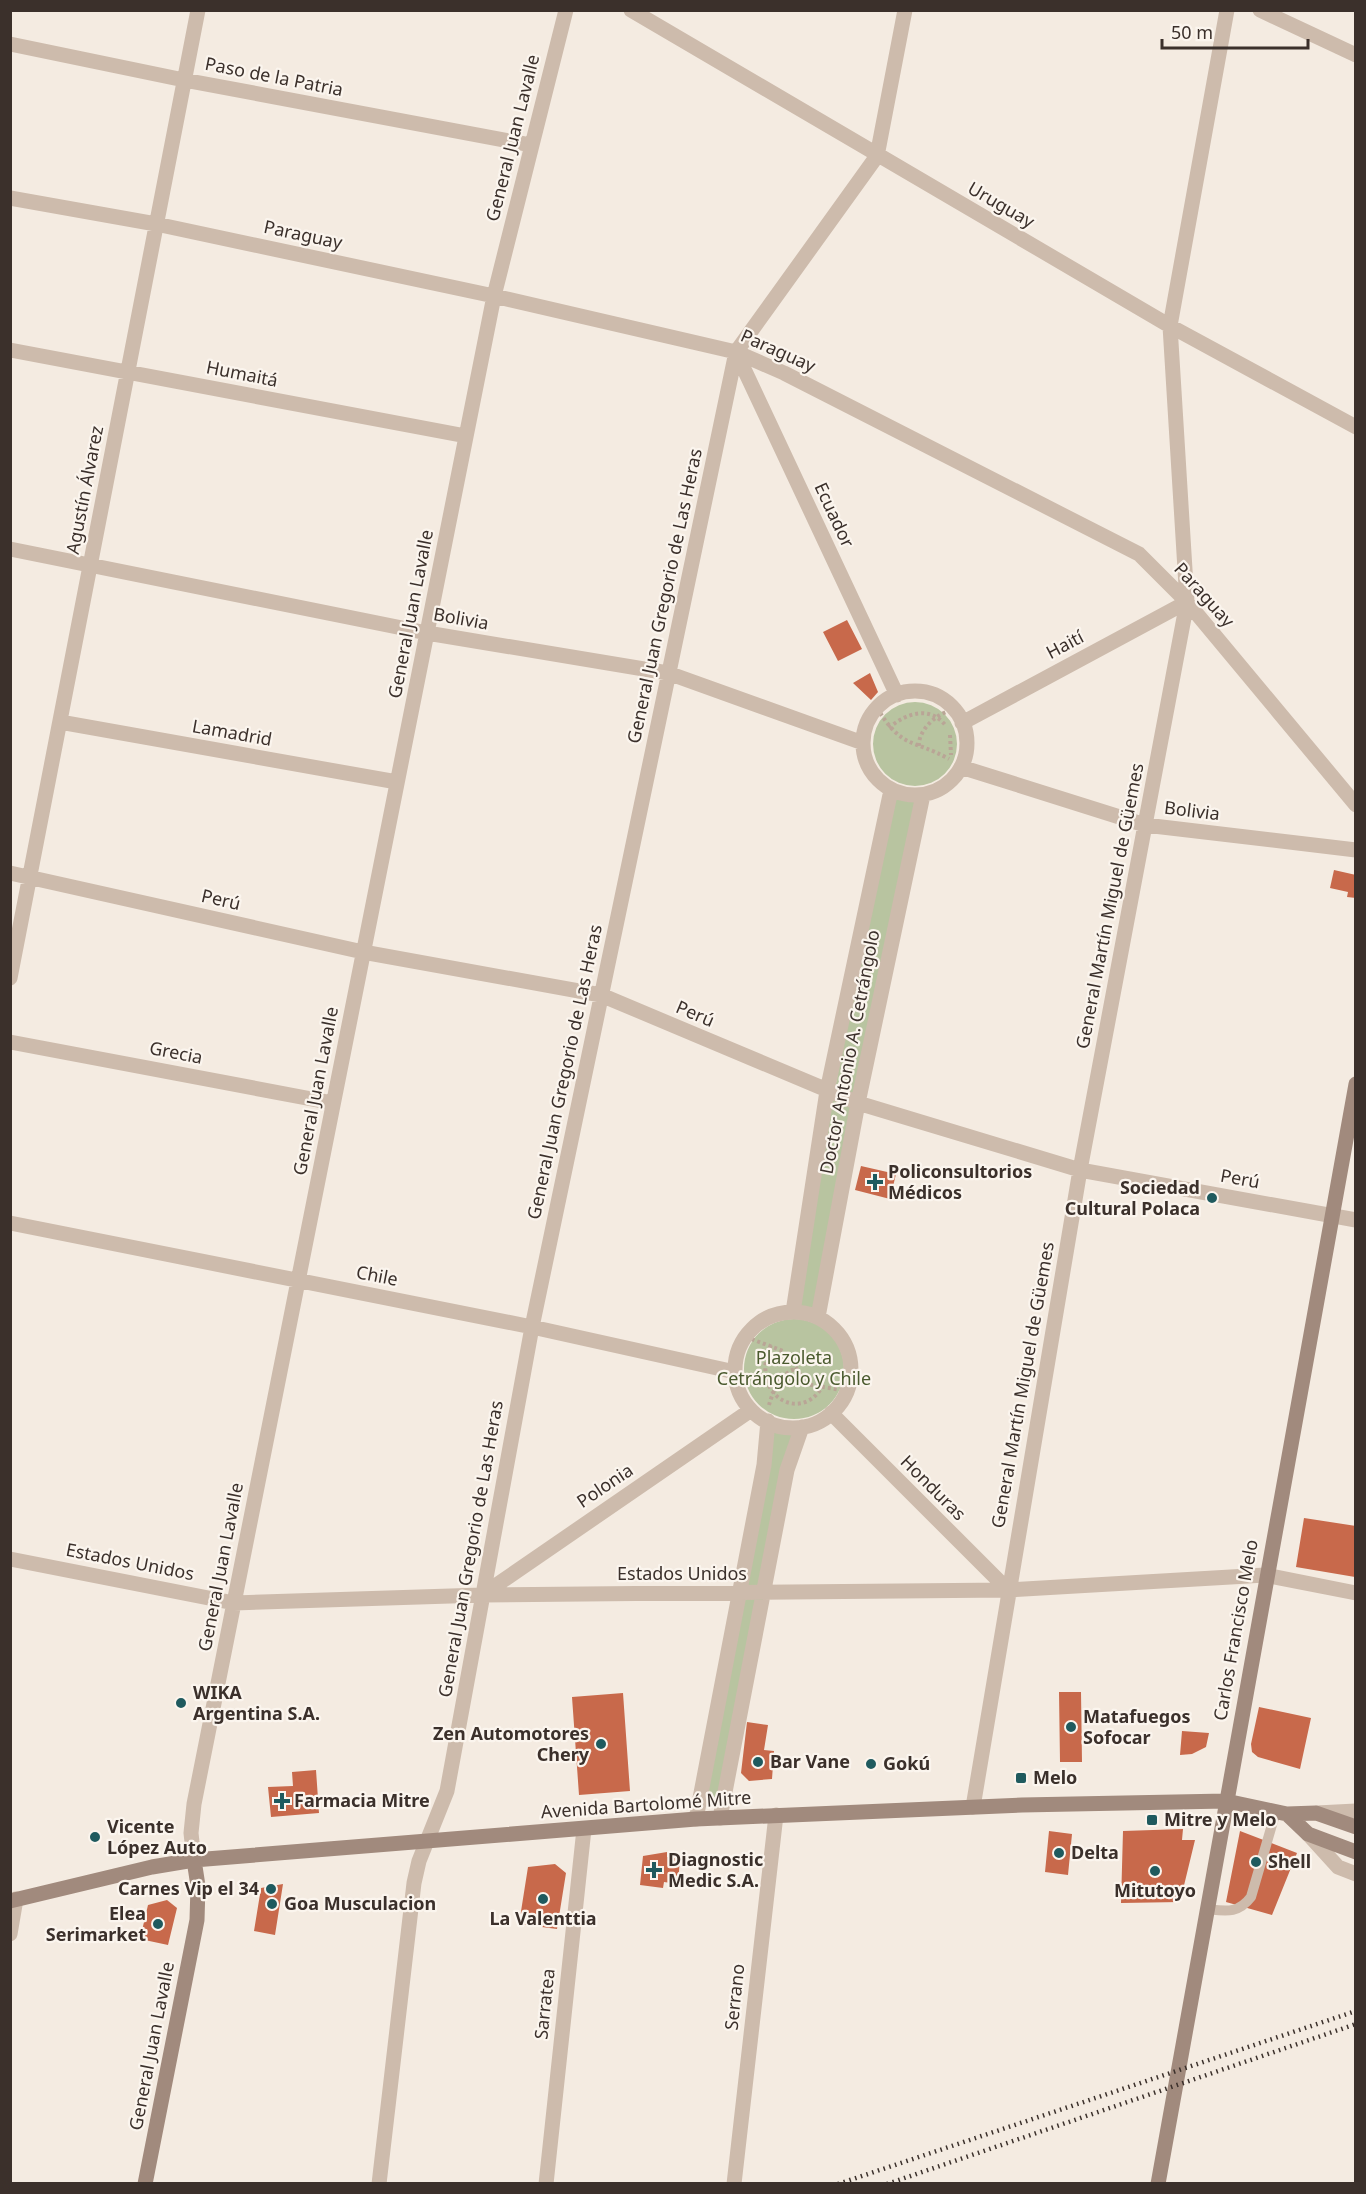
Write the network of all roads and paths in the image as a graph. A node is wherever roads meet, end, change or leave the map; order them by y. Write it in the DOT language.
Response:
graph roads {
  1 [pos="198,10"];
  2 [pos="566,10"];
  3 [pos="631,10"];
  4 [pos="905,10"];
  5 [pos="1227,10"];
  6 [pos="1260,10"];
  7 [pos="10,44"];
  8 [pos="1356,55"];
  9 [pos="184,80"];
  10 [pos="531,145"];
  11 [pos="878,156"];
  12 [pos="10,198"];
  13 [pos="156,224"];
  14 [pos="494,296"];
  15 [pos="1170,326"];
  16 [pos="10,350"];
  17 [pos="736,352"];
  18 [pos="128,372"];
  19 [pos="1356,427"];
  20 [pos="466,436"];
  21 [pos="10,549"];
  22 [pos="90,564"];
  23 [pos="1187,602"];
  24 [pos="427,633"];
  25 [pos="668,673"];
  26 [pos="897,695"];
  27 [pos="877,708"];
  28 [pos="958,716"];
  29 [pos="937,717"];
  30 [pos="60,722"];
  31 [pos="889,728"];
  32 [pos="863,743"];
  33 [pos="919,746"];
  34 [pos="955,763"];
  35 [pos="397,782"];
  36 [pos="891,790"];
  37 [pos="923,795"];
  38 [pos="1356,805"];
  39 [pos="1145,825"];
  40 [pos="1356,850"];
  41 [pos="10,873"];
  42 [pos="30,876"];
  43 [pos="363,952"];
  44 [pos="10,978"];
  45 [pos="601,995"];
  46 [pos="10,1042"];
  47 [pos="1356,1084"];
  48 [pos="826,1091"];
  49 [pos="333,1103"];
  50 [pos="858,1103"];
  51 [pos="1080,1170"];
  52 [pos="1332,1216"];
  53 [pos="1356,1221"];
  54 [pos="10,1223"];
  55 [pos="298,1280"];
  56 [pos="793,1312"];
  57 [pos="818,1317"];
  58 [pos="532,1327"];
  59 [pos="746,1337"];
  60 [pos="771,1345"];
  61 [pos="796,1369"];
  62 [pos="735,1372"];
  63 [pos="822,1387"];
  64 [pos="847,1391"];
  65 [pos="773,1395"];
  66 [pos="751,1410"];
  67 [pos="831,1413"];
  68 [pos="768,1421"];
  69 [pos="802,1427"];
  70 [pos="10,1559"];
  71 [pos="1265,1575"];
  72 [pos="1008,1590"];
  73 [pos="740,1593"];
  74 [pos="1356,1593"];
  75 [pos="763,1594"];
  76 [pos="482,1595"];
  77 [pos="234,1603"];
  78 [pos="1226,1801"];
  79 [pos="973,1807"];
  80 [pos="1356,1811"];
  81 [pos="1282,1813"];
  82 [pos="1316,1813"];
  83 [pos="776,1815"];
  84 [pos="720,1818"];
  85 [pos="696,1819"];
  86 [pos="1356,1827"];
  87 [pos="584,1829"];
  88 [pos="1308,1834"];
  89 [pos="427,1841"];
  90 [pos="1356,1851"];
  91 [pos="194,1860"];
  92 [pos="1356,1874"];
  93 [pos="13,1900"];
  94 [pos="1206,1909"];
  95 [pos="10,1934"];
  96 [pos="145,2184"];
  97 [pos="379,2184"];
  98 [pos="546,2184"];
  99 [pos="734,2184"];
  100 [pos="1158,2184"];
  1 -- 9 [label="street, Agustín Álvarez"];
  2 -- 10 [label="street, General Juan Lavalle"];
  3 -- 11 [label="street, Uruguay"];
  4 -- 11 [label="street, General Juan Gregorio de Las Heras"];
  5 -- 15 [label="street, General Martín Miguel de Güemes"];
  6 -- 8 [label="street"];
  7 -- 9 [label="street, Paso de la Patria"];
  9 -- 10 [label="street, Paso de la Patria"];
  9 -- 13 [label="street, Agustín Álvarez"];
  10 -- 14 [label="street, General Juan Lavalle"];
  11 -- 15 [label="street, Uruguay"];
  11 -- 17 [label="street, General Juan Gregorio de Las Heras"];
  12 -- 13 [label="street, Paraguay"];
  13 -- 14 [label="street, Paraguay"];
  13 -- 18 [label="street, Agustín Álvarez"];
  14 -- 17 [label="street, Paraguay"];
  14 -- 20 [label="street, General Juan Lavalle"];
  15 -- 19 [label="street, Uruguay"];
  15 -- 23 [label="street, General Martín Miguel de Güemes"];
  16 -- 18 [label="street, Humaitá"];
  17 -- 23 [label="street, Paraguay"];
  17 -- 25 [label="street, General Juan Gregorio de Las Heras"];
  17 -- 26 [label="street, Ecuador"];
  18 -- 20 [label="street, Humaitá"];
  18 -- 22 [label="street, Agustín Álvarez"];
  20 -- 24 [label="street, General Juan Lavalle"];
  21 -- 22 [label="street, Bolivia"];
  22 -- 24 [label="street, Bolivia"];
  22 -- 30 [label="street, Agustín Álvarez"];
  23 -- 28 [label="street, Haití"];
  23 -- 38 [label="street, Paraguay"];
  23 -- 39 [label="street, General Martín Miguel de Güemes"];
  24 -- 25 [label="street, Bolivia"];
  24 -- 35 [label="street, General Juan Lavalle"];
  25 -- 32 [label="street, Bolivia"];
  25 -- 45 [label="street, General Juan Gregorio de Las Heras"];
  26 -- 27 [label="street"];
  26 -- 28 [label="street"];
  27 -- 31 [label="path"];
  27 -- 32 [label="street"];
  28 -- 29 [label="path"];
  28 -- 34 [label="street"];
  29 -- 31 [label="path"];
  29 -- 33 [label="path"];
  29 -- 34 [label="path"];
  30 -- 35 [label="street, Lamadrid"];
  30 -- 42 [label="street, Agustín Álvarez"];
  31 -- 33 [label="path"];
  32 -- 36 [label="street"];
  33 -- 34 [label="path"];
  34 -- 37 [label="street"];
  34 -- 39 [label="street, Bolivia"];
  35 -- 43 [label="street, General Juan Lavalle"];
  36 -- 37 [label="street"];
  36 -- 48 [label="street, Doctor Antonio A. Cetrángolo"];
  37 -- 50 [label="street, Doctor Antonio A. Cetrángolo"];
  39 -- 40 [label="street, Bolivia"];
  39 -- 51 [label="street, General Martín Miguel de Güemes"];
  41 -- 42 [label="street, Perú"];
  42 -- 43 [label="street, Perú"];
  42 -- 44 [label="street, Agustín Álvarez"];
  43 -- 45 [label="street, Perú"];
  43 -- 49 [label="street, General Juan Lavalle"];
  45 -- 48 [label="street, Perú"];
  45 -- 58 [label="street, General Juan Gregorio de Las Heras"];
  46 -- 49 [label="street, Grecia"];
  47 -- 52 [label="street, Carlos Francisco Melo"];
  48 -- 50 [label="street, Perú"];
  48 -- 56 [label="street, Doctor Antonio A. Cetrángolo"];
  49 -- 55 [label="street, General Juan Lavalle"];
  50 -- 51 [label="street, Perú"];
  50 -- 57 [label="street, Doctor Antonio A. Cetrángolo"];
  51 -- 52 [label="street, Perú"];
  51 -- 72 [label="street, General Martín Miguel de Güemes"];
  52 -- 53 [label="street, Perú"];
  52 -- 71 [label="street, Carlos Francisco Melo"];
  54 -- 55 [label="street, Chile"];
  55 -- 58 [label="street, Chile"];
  55 -- 77 [label="street, General Juan Lavalle"];
  56 -- 57 [label="street"];
  56 -- 59 [label="street"];
  57 -- 64 [label="street"];
  58 -- 62 [label="street, Chile"];
  58 -- 76 [label="street, General Juan Gregorio de Las Heras"];
  59 -- 60 [label="path"];
  59 -- 62 [label="street"];
  60 -- 61 [label="path"];
  60 -- 65 [label="path"];
  61 -- 63 [label="path"];
  61 -- 65 [label="path"];
  62 -- 66 [label="street"];
  63 -- 64 [label="path"];
  63 -- 65 [label="path"];
  64 -- 67 [label="street"];
  65 -- 68 [label="path"];
  66 -- 68 [label="street"];
  66 -- 76 [label="street, Polonia"];
  67 -- 69 [label="street"];
  67 -- 72 [label="street, Honduras"];
  68 -- 69 [label="street"];
  68 -- 73 [label="street"];
  69 -- 75 [label="street"];
  70 -- 77 [label="street, Estados Unidos"];
  71 -- 72 [label="street, Estados Unidos"];
  71 -- 74 [label="street, Estados Unidos"];
  71 -- 78 [label="street, Carlos Francisco Melo"];
  72 -- 75 [label="street, Estados Unidos"];
  72 -- 79 [label="street, General Martín Miguel de Güemes"];
  73 -- 75 [label="street, Estados Unidos"];
  73 -- 76 [label="street, Estados Unidos"];
  73 -- 85 [label="street"];
  75 -- 84 [label="street"];
  76 -- 77 [label="street, Estados Unidos"];
  76 -- 89 [label="street, General Juan Gregorio de Las Heras"];
  77 -- 91 [label="street, General Juan Lavalle"];
  78 -- 79 [label="street, Avenida Bartolomé Mitre"];
  78 -- 81 [label="street, Avenida Bartolomé Mitre"];
  78 -- 94 [label="street, Carlos Francisco Melo"];
  79 -- 83 [label="street, Avenida Bartolomé Mitre"];
  80 -- 82 [label="street"];
  81 -- 82 [label="street, Avenida Bartolomé Mitre"];
  81 -- 88 [label="street"];
  81 -- 94 [label="lane"];
  82 -- 86 [label="street, Avenida Bartolomé Mitre"];
  83 -- 84 [label="street, Avenida Bartolomé Mitre"];
  83 -- 99 [label="street, Serrano"];
  84 -- 85 [label="street, Avenida Bartolomé Mitre"];
  85 -- 87 [label="street, Avenida Bartolomé Mitre"];
  87 -- 89 [label="street, Avenida Bartolomé Mitre"];
  87 -- 98 [label="street, Sarratea"];
  88 -- 90 [label="street"];
  88 -- 92 [label="street"];
  89 -- 91 [label="street, Avenida Bartolomé Mitre"];
  89 -- 97 [label="street, General Juan Gregorio de Las Heras"];
  91 -- 93 [label="street, Avenida Bartolomé Mitre"];
  91 -- 96 [label="street, General Juan Lavalle"];
  93 -- 95 [label="street"];
  94 -- 100 [label="street, Carlos Francisco Melo"];
}
